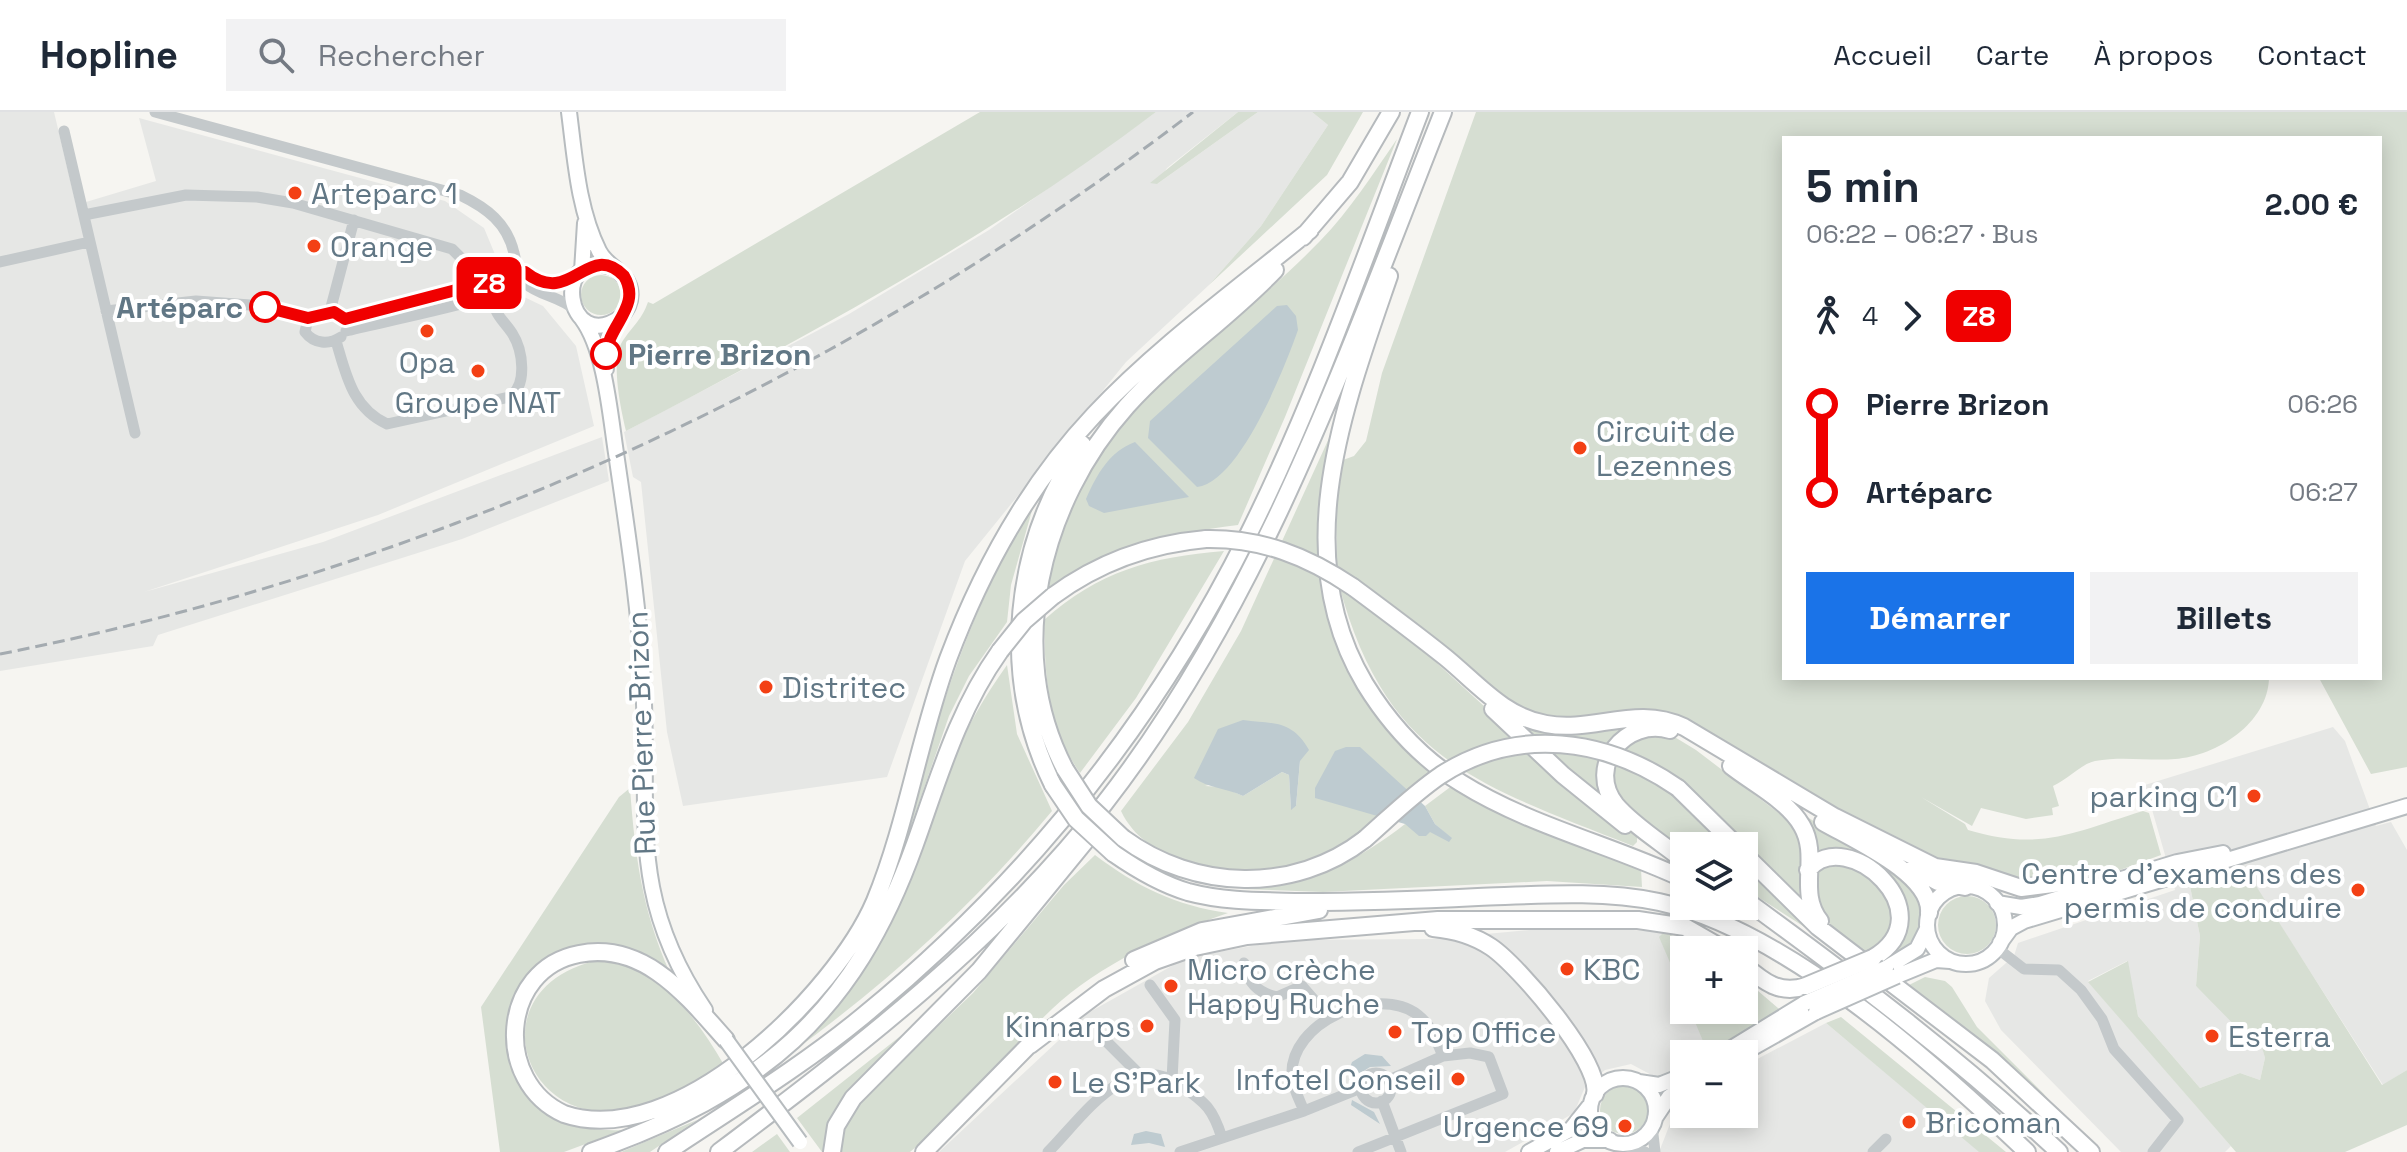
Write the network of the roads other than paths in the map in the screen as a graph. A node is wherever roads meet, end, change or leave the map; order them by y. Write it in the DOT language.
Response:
graph roads {
  1 [pos="155,112"];
  2 [pos="569,112"];
  3 [pos="1391,112"];
  4 [pos="1420,112"];
  5 [pos="1444,112"];
  6 [pos="64,131"];
  7 [pos="583,203"];
  8 [pos="84,215"];
  9 [pos="354,220"];
  10 [pos="1310,230"];
  11 [pos="89,242"];
  12 [pos="0,262"];
  13 [pos="615,268"];
  14 [pos="578,275"];
  15 [pos="525,277"];
  16 [pos="469,294"];
  17 [pos="494,295"];
  18 [pos="106,311"];
  19 [pos="330,311"];
  20 [pos="578,314"];
  21 [pos="621,317"];
  22 [pos="308,318"];
  23 [pos="345,325"];
  24 [pos="336,341"];
  25 [pos="609,409"];
  26 [pos="135,433"];
  27 [pos="1228,614"];
  28 [pos="1413,633"];
  29 [pos="1727,763"];
  30 [pos="2407,796"];
  31 [pos="2407,806"];
  32 [pos="1835,817"];
  33 [pos="1723,832"];
  34 [pos="1670,848"];
  35 [pos="1670,852"];
  36 [pos="1758,869"];
  37 [pos="1808,870"];
  38 [pos="1670,873"];
  39 [pos="1965,887"];
  40 [pos="2092,888"];
  41 [pos="1372,902"];
  42 [pos="1997,903"];
  43 [pos="1758,909"];
  44 [pos="1758,916"];
  45 [pos="1928,921"];
  46 [pos="1356,928"];
  47 [pos="1788,931"];
  48 [pos="1701,936"];
  49 [pos="1999,946"];
  50 [pos="1851,952"];
  51 [pos="1951,961"];
  52 [pos="1244,963"];
  53 [pos="1885,967"];
  54 [pos="1758,976"];
  55 [pos="1150,985"];
  56 [pos="1809,1000"];
  57 [pos="1329,1017"];
  58 [pos="1101,1036"];
  59 [pos="726,1040"];
  60 [pos="1745,1040"];
  61 [pos="1758,1041"];
  62 [pos="1030,1045"];
  63 [pos="1443,1056"];
  64 [pos="842,1057"];
  65 [pos="801,1064"];
  66 [pos="1138,1073"];
  67 [pos="1172,1080"];
  68 [pos="1389,1080"];
  69 [pos="1637,1081"];
  70 [pos="1670,1081"];
  71 [pos="1361,1088"];
  72 [pos="1670,1096"];
  73 [pos="1594,1098"];
  74 [pos="1382,1101"];
  75 [pos="1304,1111"];
  76 [pos="1654,1122"];
  77 [pos="1395,1137"];
  78 [pos="1222,1138"];
  79 [pos="1886,1139"];
  80 [pos="1614,1142"];
  81 [pos="804,1147"];
  82 [pos="591,1152"];
  83 [pos="667,1152"];
  84 [pos="682,1152"];
  85 [pos="708,1152"];
  86 [pos="719,1152"];
  87 [pos="832,1152"];
  88 [pos="926,1152"];
  89 [pos="1048,1152"];
  90 [pos="1180,1152"];
  91 [pos="1358,1152"];
  92 [pos="1401,1152"];
  93 [pos="1529,1152"];
  94 [pos="1557,1152"];
  95 [pos="1645,1152"];
  96 [pos="1655,1152"];
  97 [pos="1873,1152"];
  98 [pos="2027,1152"];
  99 [pos="2059,1152"];
  100 [pos="2091,1152"];
  101 [pos="2153,1152"];
  1 -- 15 [label="street"];
  2 -- 7 [label="main road"];
  3 -- 10 [label="highway"];
  4 -- 65 [label="highway"];
  5 -- 27 [label="highway"];
  5 -- 38 [label="highway"];
  6 -- 8 [label="street"];
  7 -- 13 [label="main road"];
  7 -- 14 [label="main road"];
  8 -- 9 [label="street"];
  8 -- 11 [label="street"];
  9 -- 16 [label="street"];
  9 -- 19 [label="street"];
  10 -- 33 [label="highway, bridge"];
  10 -- 41 [label="highway, bridge"];
  10 -- 59 [label="highway"];
  11 -- 12 [label="street"];
  11 -- 18 [label="street"];
  13 -- 14 [label="main road"];
  13 -- 21 [label="main road"];
  14 -- 15 [label="street"];
  14 -- 20 [label="main road"];
  15 -- 16 [label="street"];
  15 -- 17 [label="street"];
  15 -- 20 [label="street"];
  16 -- 17 [label="street"];
  16 -- 23 [label="street"];
  17 -- 24 [label="street"];
  18 -- 22 [label="street"];
  18 -- 26 [label="street"];
  19 -- 22 [label="street"];
  19 -- 23 [label="street"];
  20 -- 21 [label="main road"];
  20 -- 25 [label="main road, Rue Pierre Brizon"];
  21 -- 25 [label="main road, Rue Pierre Brizon"];
  22 -- 24 [label="street"];
  23 -- 24 [label="street"];
  25 -- 59 [label="main road, Rue Pierre Brizon"];
  27 -- 64 [label="highway"];
  27 -- 87 [label="highway"];
  28 -- 32 [label="highway"];
  28 -- 35 [label="highway"];
  28 -- 82 [label="highway, bridge"];
  29 -- 34 [label="highway"];
  29 -- 37 [label="highway"];
  29 -- 45 [label="highway"];
  30 -- 40 [label="main road"];
  31 -- 49 [label="main road"];
  32 -- 39 [label="highway"];
  32 -- 40 [label="highway"];
  36 -- 50 [label="highway"];
  37 -- 50 [label="highway"];
  37 -- 53 [label="highway"];
  39 -- 42 [label="main road"];
  39 -- 45 [label="main road"];
  40 -- 42 [label="main road"];
  41 -- 62 [label="highway"];
  41 -- 98 [label="highway"];
  42 -- 49 [label="main road"];
  43 -- 47 [label="highway"];
  44 -- 47 [label="highway"];
  45 -- 51 [label="main road"];
  45 -- 53 [label="main road"];
  46 -- 48 [label="highway"];
  46 -- 62 [label="highway"];
  46 -- 73 [label="highway"];
  47 -- 99 [label="highway"];
  49 -- 51 [label="main road"];
  49 -- 101 [label="street"];
  50 -- 100 [label="highway"];
  51 -- 53 [label="main road"];
  52 -- 57 [label="street"];
  53 -- 56 [label="highway, bridge"];
  53 -- 56 [label="main road, bridge"];
  54 -- 56 [label="highway"];
  55 -- 67 [label="street"];
  56 -- 60 [label="main road"];
  56 -- 61 [label="main road"];
  57 -- 63 [label="street"];
  57 -- 75 [label="street"];
  58 -- 66 [label="street"];
  59 -- 81 [label="main road, Rue Pierre Brizon, bridge"];
  62 -- 88 [label="highway"];
  63 -- 68 [label="street"];
  63 -- 77 [label="street"];
  64 -- 85 [label="highway"];
  64 -- 86 [label="highway"];
  65 -- 83 [label="highway"];
  65 -- 84 [label="highway"];
  66 -- 67 [label="street"];
  66 -- 89 [label="street"];
  67 -- 78 [label="street"];
  68 -- 71 [label="street"];
  68 -- 74 [label="street"];
  69 -- 70 [label="main road"];
  69 -- 73 [label="main road"];
  69 -- 76 [label="main road"];
  71 -- 74 [label="street"];
  71 -- 75 [label="street"];
  72 -- 76 [label="main road"];
  73 -- 80 [label="main road"];
  73 -- 93 [label="main road"];
  74 -- 77 [label="street"];
  75 -- 78 [label="street"];
  76 -- 80 [label="main road"];
  76 -- 96 [label="street"];
  77 -- 91 [label="street"];
  77 -- 92 [label="street"];
  78 -- 90 [label="street"];
  79 -- 97 [label="street"];
  80 -- 94 [label="main road"];
  80 -- 95 [label="street"];
}
